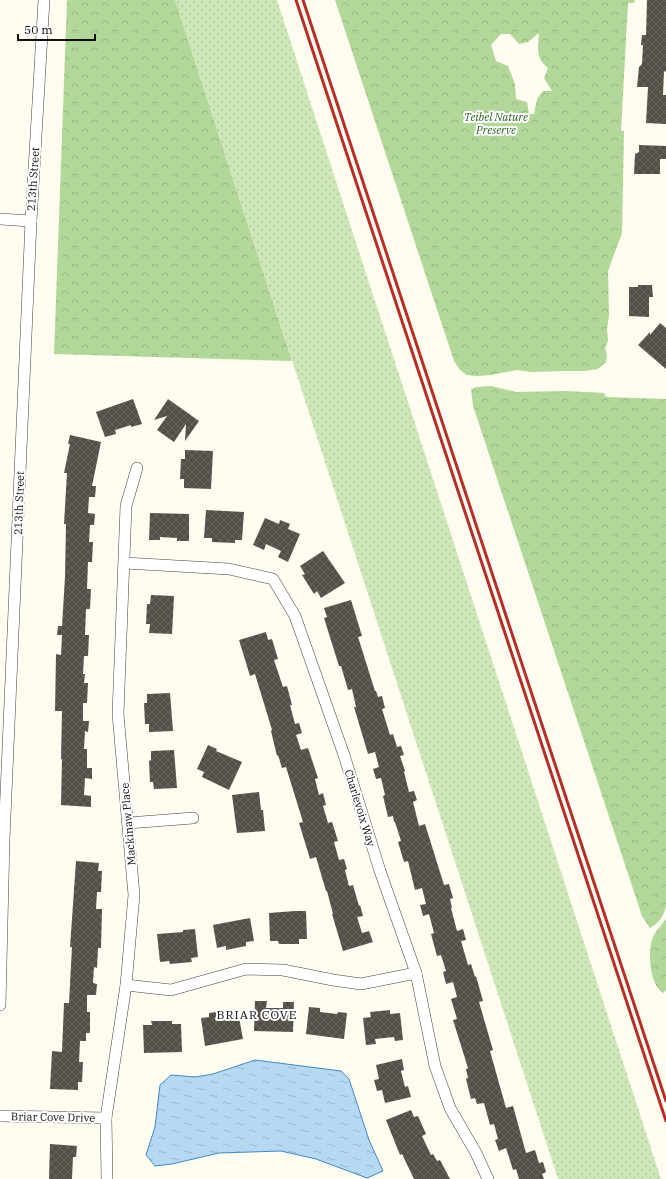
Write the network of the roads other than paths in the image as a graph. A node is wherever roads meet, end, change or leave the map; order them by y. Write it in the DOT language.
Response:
graph roads {
  1 [pos="44,0"];
  2 [pos="0,219"];
  3 [pos="30,221"];
  4 [pos="137,468"];
  5 [pos="125,563"];
  6 [pos="193,818"];
  7 [pos="128,823"];
  8 [pos="416,973"];
  9 [pos="126,985"];
  10 [pos="0,1006"];
  11 [pos="0,1116"];
  12 [pos="106,1118"];
  13 [pos="107,1179"];
  14 [pos="488,1179"];
  1 -- 3 [label="street, 213th Street"];
  2 -- 3 [label="street"];
  3 -- 10 [label="street, 213th Street"];
  4 -- 5 [label="street, Mackinaw Place"];
  5 -- 7 [label="street, Mackinaw Place"];
  5 -- 8 [label="street, Charlevoix Way"];
  6 -- 7 [label="street"];
  7 -- 9 [label="street, Mackinaw Place"];
  8 -- 9 [label="street"];
  8 -- 14 [label="street, Charlevoix Way"];
  9 -- 12 [label="street, Mackinaw Place"];
  11 -- 12 [label="street, Briar Cove Drive"];
  12 -- 13 [label="street, Mackinaw Place"];
}
